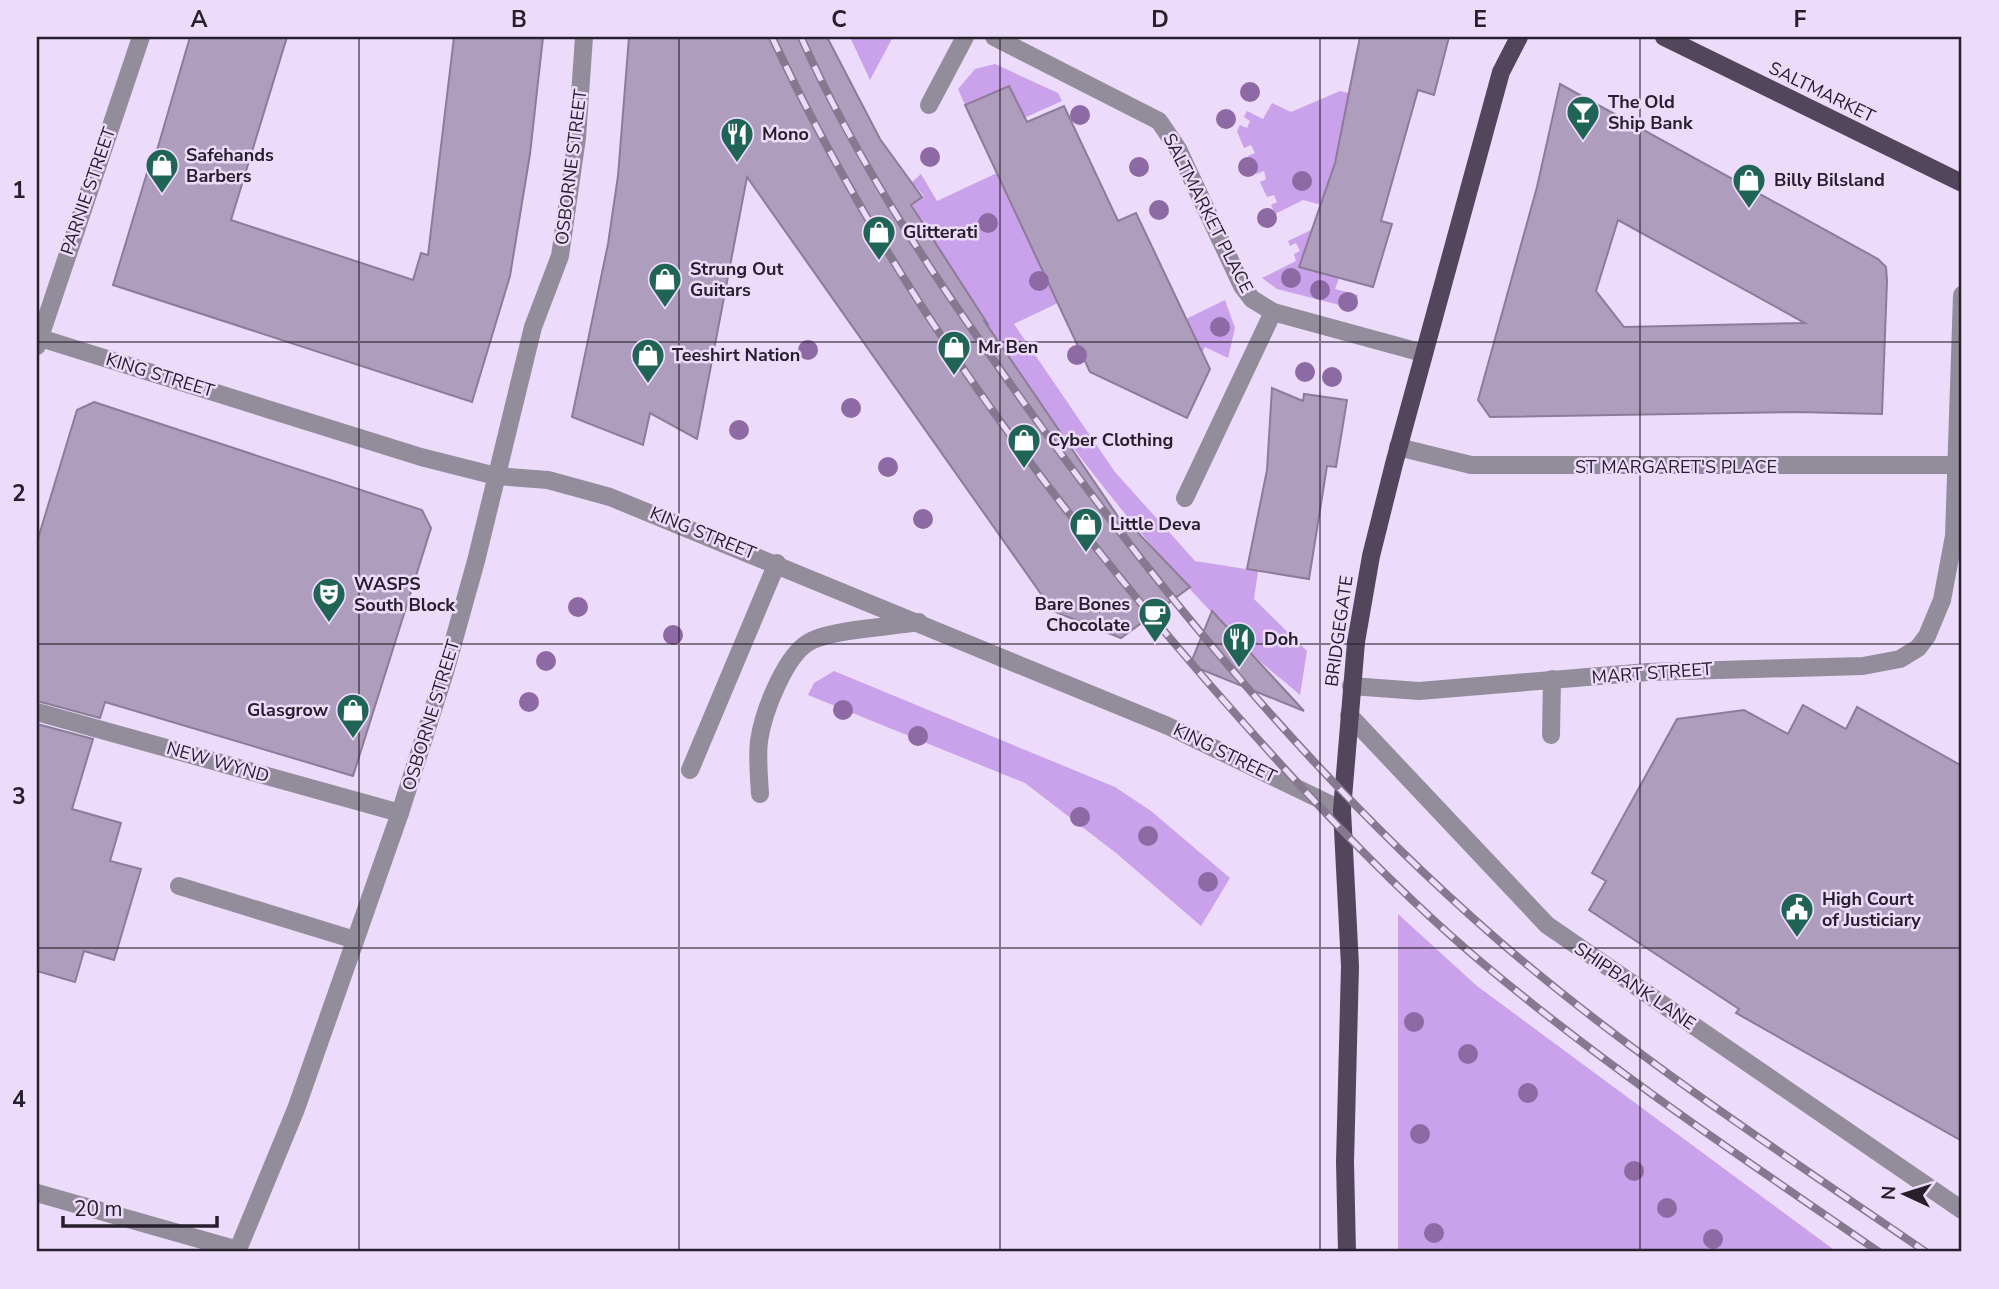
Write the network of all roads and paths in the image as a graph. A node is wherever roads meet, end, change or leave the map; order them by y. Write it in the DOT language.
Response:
graph roads {
  1 [pos="141,37"];
  2 [pos="584,37"];
  3 [pos="965,37"];
  4 [pos="994,37"];
  5 [pos="1519,37"];
  6 [pos="1664,37"];
  7 [pos="929,105"];
  8 [pos="1962,183"];
  9 [pos="1962,295"];
  10 [pos="1272,312"];
  11 [pos="38,340"];
  12 [pos="1423,353"];
  13 [pos="1398,447"];
  14 [pos="1956,465"];
  15 [pos="496,476"];
  16 [pos="1185,498"];
  17 [pos="777,563"];
  18 [pos="919,622"];
  19 [pos="1552,679"];
  20 [pos="1352,686"];
  21 [pos="37,712"];
  22 [pos="1349,715"];
  23 [pos="1551,734"];
  24 [pos="690,770"];
  25 [pos="760,794"];
  26 [pos="1342,810"];
  27 [pos="400,813"];
  28 [pos="179,886"];
  29 [pos="355,940"];
  30 [pos="37,1193"];
  31 [pos="1962,1210"];
  32 [pos="237,1251"];
  33 [pos="1347,1252"];
  1 -- 11 [label="street, PARNIE STREET"];
  2 -- 15 [label="street, OSBORNE STREET"];
  3 -- 7 [label="street"];
  4 -- 10 [label="street, SALTMARKET PLACE"];
  5 -- 12 [label="main road, BRIDGEGATE"];
  6 -- 8 [label="main road, SALTMARKET"];
  9 -- 14 [label="street, MART STREET"];
  10 -- 12 [label="street, SALTMARKET PLACE"];
  10 -- 16 [label="street"];
  11 -- 15 [label="street, KING STREET"];
  12 -- 13 [label="main road, BRIDGEGATE"];
  13 -- 14 [label="street, ST MARGARET'S PLACE"];
  13 -- 20 [label="main road, BRIDGEGATE"];
  14 -- 19 [label="street, MART STREET"];
  15 -- 17 [label="street, KING STREET"];
  15 -- 27 [label="street, OSBORNE STREET"];
  17 -- 18 [label="street, KING STREET"];
  17 -- 24 [label="street"];
  18 -- 25 [label="street"];
  18 -- 26 [label="street, KING STREET"];
  19 -- 20 [label="street, MART STREET"];
  19 -- 23 [label="street"];
  20 -- 22 [label="main road, BRIDGEGATE"];
  21 -- 27 [label="street, NEW WYND"];
  22 -- 26 [label="main road, BRIDGEGATE"];
  22 -- 31 [label="street, SHIPBANK LANE"];
  26 -- 33 [label="main road, BRIDGEGATE"];
  27 -- 29 [label="street, OSBORNE STREET"];
  28 -- 29 [label="street"];
  29 -- 32 [label="street, OSBORNE STREET"];
  30 -- 32 [label="street"];
}
